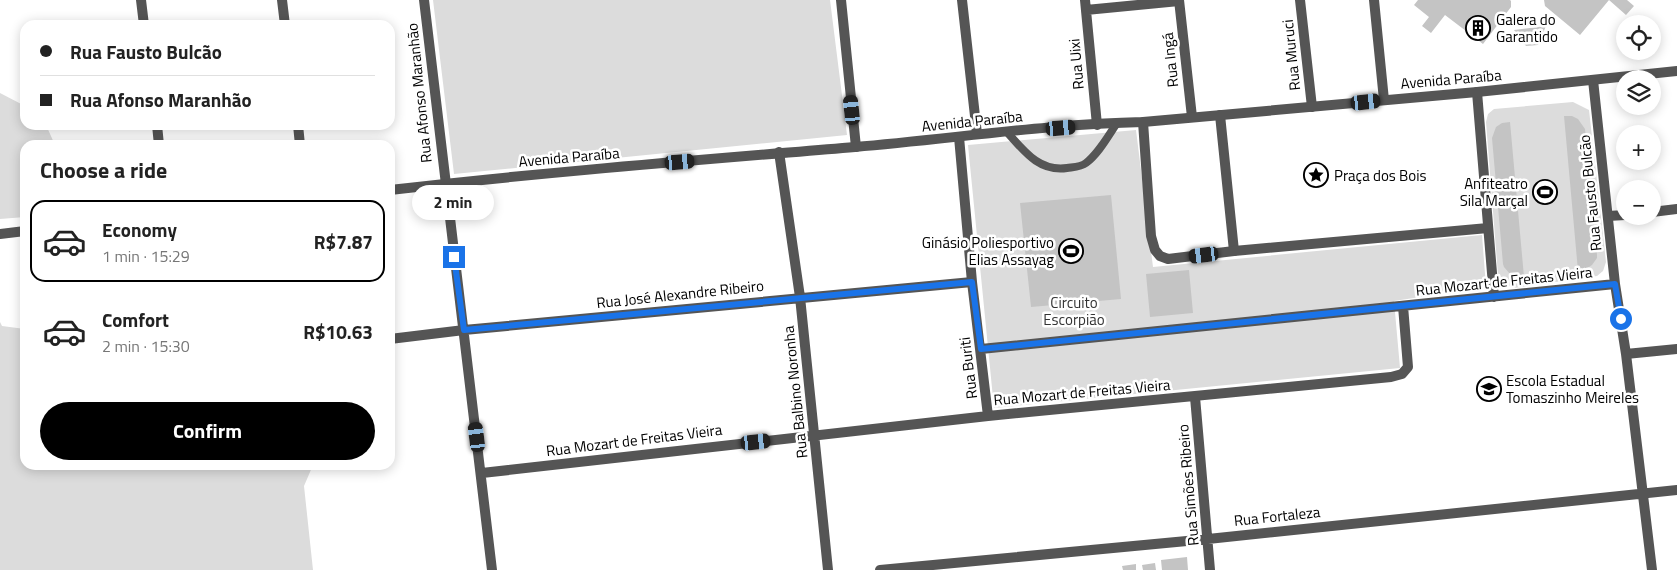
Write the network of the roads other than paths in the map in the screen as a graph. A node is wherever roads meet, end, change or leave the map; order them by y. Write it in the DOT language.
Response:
graph roads {
  1 [pos="141,0"];
  2 [pos="282,0"];
  3 [pos="424,0"];
  4 [pos="841,0"];
  5 [pos="962,0"];
  6 [pos="1179,0"];
  7 [pos="1300,0"];
  8 [pos="1374,0"];
  9 [pos="1086,5"];
  10 [pos="143,20"];
  11 [pos="284,20"];
  12 [pos="1677,71"];
  13 [pos="1593,80"];
  14 [pos="1477,92"];
  15 [pos="1384,100"];
  16 [pos="1312,107"];
  17 [pos="1220,115"];
  18 [pos="1192,117"];
  19 [pos="1143,122"];
  20 [pos="1117,123"];
  21 [pos="1097,125"];
  22 [pos="1007,132"];
  23 [pos="977,134"];
  24 [pos="959,137"];
  25 [pos="856,147"];
  26 [pos="779,152"];
  27 [pos="445,184"];
  28 [pos="395,189"];
  29 [pos="1677,209"];
  30 [pos="1661,211"];
  31 [pos="1616,215"];
  32 [pos="1608,216"];
  33 [pos="1488,228"];
  34 [pos="20,232"];
  35 [pos="0,234"];
  36 [pos="1234,251"];
  37 [pos="972,282"];
  38 [pos="1615,284"];
  39 [pos="800,297"];
  40 [pos="1494,297"];
  41 [pos="1403,306"];
  42 [pos="464,330"];
  43 [pos="395,338"];
  44 [pos="981,349"];
  45 [pos="1677,349"];
  46 [pos="1626,354"];
  47 [pos="1196,396"];
  48 [pos="988,416"];
  49 [pos="814,435"];
  50 [pos="482,473"];
  51 [pos="1677,490"];
  52 [pos="1643,493"];
  53 [pos="1208,539"];
  54 [pos="492,570"];
  55 [pos="828,570"];
  56 [pos="880,570"];
  57 [pos="1210,570"];
  58 [pos="1652,570"];
  1 -- 10 [label="street"];
  2 -- 11 [label="street"];
  3 -- 27 [label="street, Rua Afonso Maranhão"];
  4 -- 25 [label="street"];
  5 -- 23 [label="street"];
  6 -- 9 [label="street"];
  6 -- 18 [label="street, Rua Ingá"];
  7 -- 16 [label="street, Rua Muruci"];
  8 -- 15 [label="street"];
  9 -- 21 [label="street, Rua Uixi"];
  12 -- 13 [label="street, Avenida Paraíba"];
  13 -- 14 [label="street, Avenida Paraíba"];
  13 -- 32 [label="street, Rua Fausto Bulcão"];
  14 -- 15 [label="street, Avenida Paraíba"];
  14 -- 33 [label="street"];
  15 -- 16 [label="street, Avenida Paraíba"];
  16 -- 17 [label="street, Avenida Paraíba"];
  17 -- 18 [label="street, Avenida Paraíba"];
  17 -- 36 [label="street"];
  18 -- 19 [label="street, Avenida Paraíba"];
  19 -- 20 [label="street, Avenida Paraíba"];
  19 -- 36 [label="street"];
  20 -- 21 [label="street, Avenida Paraíba"];
  20 -- 22 [label="lane"];
  21 -- 22 [label="street, Avenida Paraíba"];
  22 -- 23 [label="street, Avenida Paraíba"];
  23 -- 24 [label="street, Avenida Paraíba"];
  24 -- 25 [label="street, Avenida Paraíba"];
  24 -- 37 [label="street, Rua Buriti"];
  25 -- 26 [label="street, Avenida Paraíba"];
  26 -- 27 [label="street, Avenida Paraíba"];
  26 -- 39 [label="street, Rua Balbino Noronha"];
  27 -- 28 [label="street, Avenida Paraíba"];
  27 -- 42 [label="street, Rua Afonso Maranhão"];
  29 -- 30 [label="street"];
  31 -- 32 [label="street"];
  32 -- 38 [label="street, Rua Fausto Bulcão"];
  33 -- 36 [label="street"];
  33 -- 40 [label="street"];
  34 -- 35 [label="street"];
  37 -- 39 [label="street, Rua José Alexandre Ribeiro"];
  37 -- 44 [label="street, Rua Buriti"];
  38 -- 40 [label="street, Rua Mozart de Freitas Vieira"];
  38 -- 46 [label="street, Rua Fausto Bulcão"];
  39 -- 42 [label="street, Rua José Alexandre Ribeiro"];
  39 -- 49 [label="street, Rua Balbino Noronha"];
  40 -- 41 [label="street, Rua Mozart de Freitas Vieira"];
  41 -- 44 [label="street"];
  41 -- 47 [label="street, Rua Mozart de Freitas Vieira"];
  42 -- 43 [label="street, Rua José Alexandre Ribeiro"];
  42 -- 50 [label="street, Rua Afonso Maranhão"];
  44 -- 48 [label="street, Rua Buriti"];
  45 -- 46 [label="street"];
  46 -- 52 [label="street, Rua Fausto Bulcão"];
  47 -- 48 [label="street, Rua Mozart de Freitas Vieira"];
  47 -- 53 [label="street, Rua Simões Ribeiro"];
  48 -- 49 [label="street, Rua Mozart de Freitas Vieira"];
  49 -- 50 [label="street, Rua Mozart de Freitas Vieira"];
  49 -- 55 [label="street, Rua Balbino Noronha"];
  50 -- 54 [label="street, Rua Afonso Maranhão"];
  51 -- 52 [label="street, Rua Fortaleza"];
  52 -- 53 [label="street, Rua Fortaleza"];
  52 -- 58 [label="street, Rua Fausto Bulcão"];
  53 -- 56 [label="street, Rua Fortaleza"];
  53 -- 57 [label="street, Rua Simões Ribeiro"];
}
